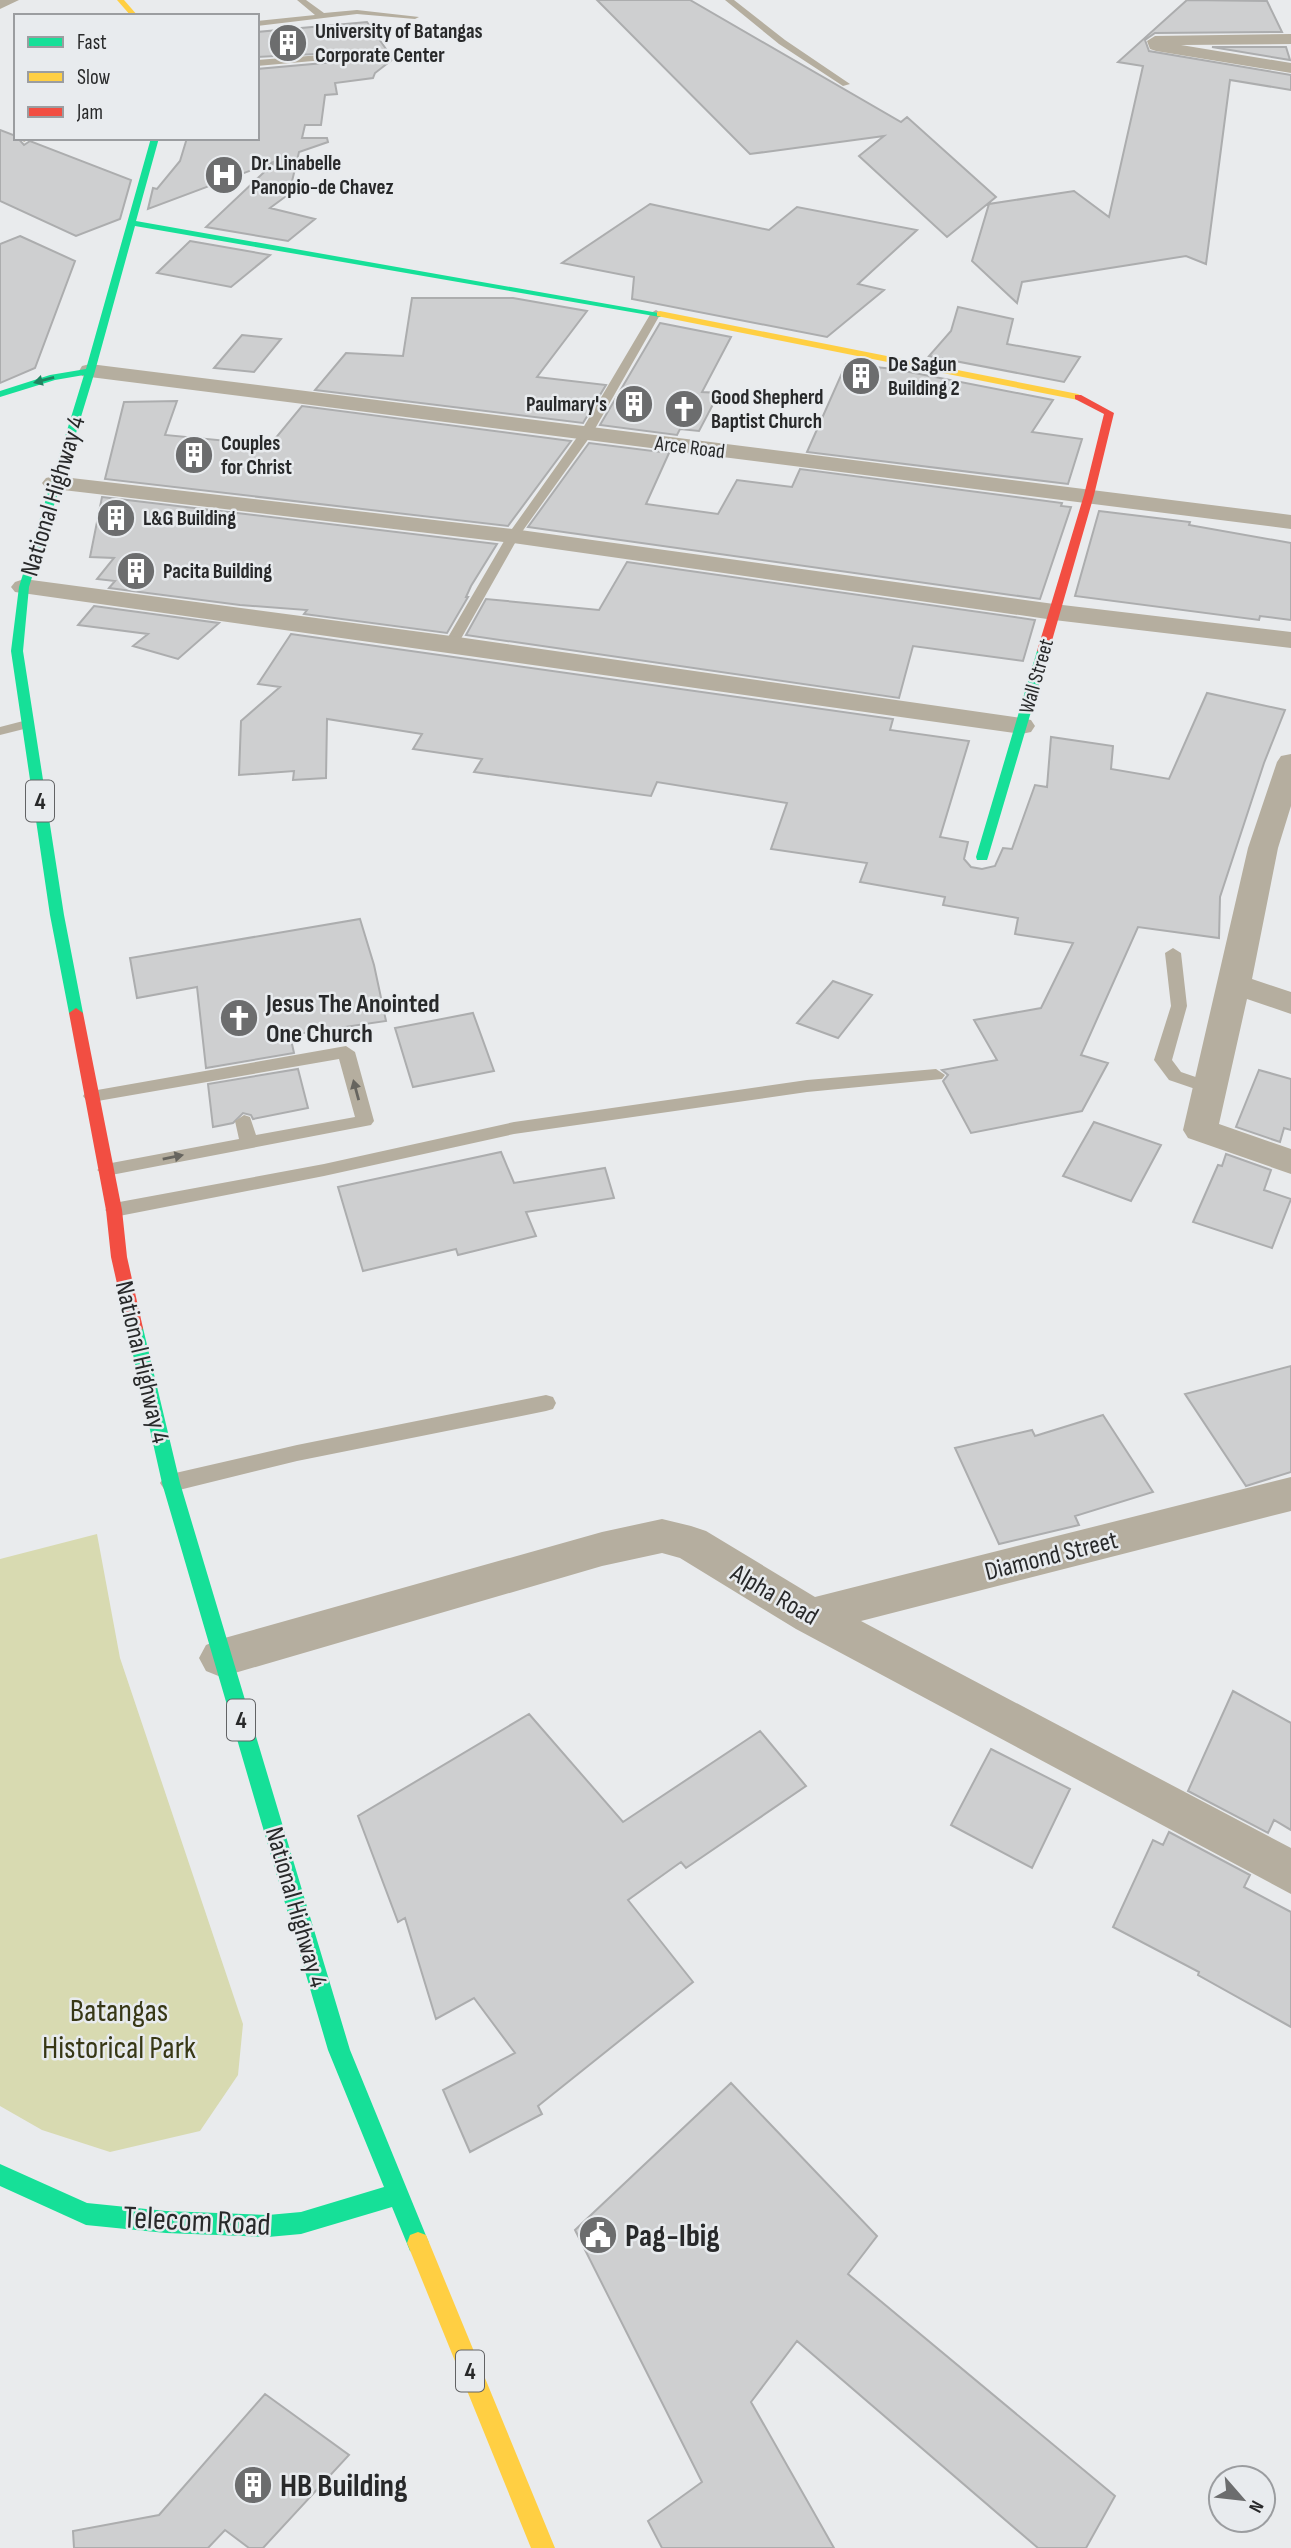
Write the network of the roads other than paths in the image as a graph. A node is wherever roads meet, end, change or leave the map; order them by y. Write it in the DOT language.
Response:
graph roads {
  1 [pos="11,0"];
  2 [pos="120,0"];
  3 [pos="301,0"];
  4 [pos="729,0"];
  5 [pos="0,4"];
  6 [pos="133,14"];
  7 [pos="321,15"];
  8 [pos="415,17"];
  9 [pos="259,24"];
  10 [pos="1291,39"];
  11 [pos="369,53"];
  12 [pos="259,63"];
  13 [pos="1291,68"];
  14 [pos="846,84"];
  15 [pos="154,140"];
  16 [pos="131,223"];
  17 [pos="656,313"];
  18 [pos="90,371"];
  19 [pos="0,394"];
  20 [pos="586,434"];
  21 [pos="54,483"];
  22 [pos="1089,495"];
  23 [pos="1291,522"];
  24 [pos="513,536"];
  25 [pos="24,587"];
  26 [pos="1054,612"];
  27 [pos="1291,640"];
  28 [pos="451,644"];
  29 [pos="27,724"];
  30 [pos="1021,726"];
  31 [pos="0,732"];
  32 [pos="1291,762"];
  33 [pos="1277,852"];
  34 [pos="982,856"];
  35 [pos="1173,953"];
  36 [pos="1235,984"];
  37 [pos="1291,1003"];
  38 [pos="233,1072"];
  39 [pos="936,1075"];
  40 [pos="1210,1088"];
  41 [pos="237,1091"];
  42 [pos="92,1096"];
  43 [pos="244,1121"];
  44 [pos="249,1143"];
  45 [pos="1291,1162"];
  46 [pos="106,1170"];
  47 [pos="114,1210"];
  48 [pos="546,1403"];
  49 [pos="171,1483"];
  50 [pos="1291,1494"];
  51 [pos="811,1616"];
  52 [pos="221,1658"];
  53 [pos="1291,1872"];
  54 [pos="0,2175"];
  55 [pos="397,2193"];
  56 [pos="543,2548"];
  1 -- 5 [label="street"];
  2 -- 6 [label="main road"];
  3 -- 7 [label="lane"];
  4 -- 14 [label="lane"];
  7 -- 8 [label="lane"];
  7 -- 9 [label="lane"];
  10 -- 13 [label="street"];
  11 -- 12 [label="lane"];
  15 -- 16 [label="main road, National Highway 4 / 4"];
  16 -- 17 [label="main road"];
  16 -- 18 [label="main road, National Highway 4 / 4"];
  17 -- 20 [label="lane"];
  17 -- 22 [label="main road, Wall Street"];
  18 -- 19 [label="main road, one-way"];
  18 -- 20 [label="street, Arce Road"];
  18 -- 21 [label="main road, National Highway 4 / 4"];
  20 -- 22 [label="street, Arce Road"];
  20 -- 24 [label="lane"];
  21 -- 24 [label="street"];
  21 -- 25 [label="main road, National Highway 4 / 4"];
  22 -- 23 [label="street, Arce Road"];
  22 -- 26 [label="main road, Wall Street"];
  24 -- 26 [label="street"];
  24 -- 28 [label="lane"];
  25 -- 28 [label="street"];
  25 -- 29 [label="main road, National Highway 4 / 4"];
  26 -- 27 [label="street"];
  26 -- 30 [label="main road, Wall Street"];
  28 -- 30 [label="street"];
  29 -- 31 [label="lane"];
  29 -- 42 [label="main road, National Highway 4 / 4"];
  30 -- 34 [label="main road, Wall Street"];
  32 -- 33 [label="street"];
  33 -- 36 [label="street"];
  35 -- 40 [label="lane"];
  36 -- 37 [label="street"];
  36 -- 40 [label="street"];
  38 -- 41 [label="lane"];
  38 -- 42 [label="lane"];
  44 -- 38 [label="lane, one-way"];
  39 -- 47 [label="lane"];
  40 -- 45 [label="street"];
  42 -- 46 [label="main road, National Highway 4 / 4"];
  43 -- 44 [label="lane"];
  46 -- 44 [label="lane, one-way"];
  46 -- 47 [label="main road, National Highway 4 / 4"];
  47 -- 49 [label="main road, National Highway 4 / 4"];
  48 -- 49 [label="lane"];
  49 -- 52 [label="main road, National Highway 4 / 4"];
  50 -- 51 [label="street, Diamond Street"];
  51 -- 52 [label="street, Alpha Road"];
  51 -- 53 [label="street, Alpha Road"];
  52 -- 55 [label="main road, National Highway 4 / 4"];
  54 -- 55 [label="main road, Telecom Road"];
  55 -- 56 [label="main road, National Highway 4 / 4"];
}
